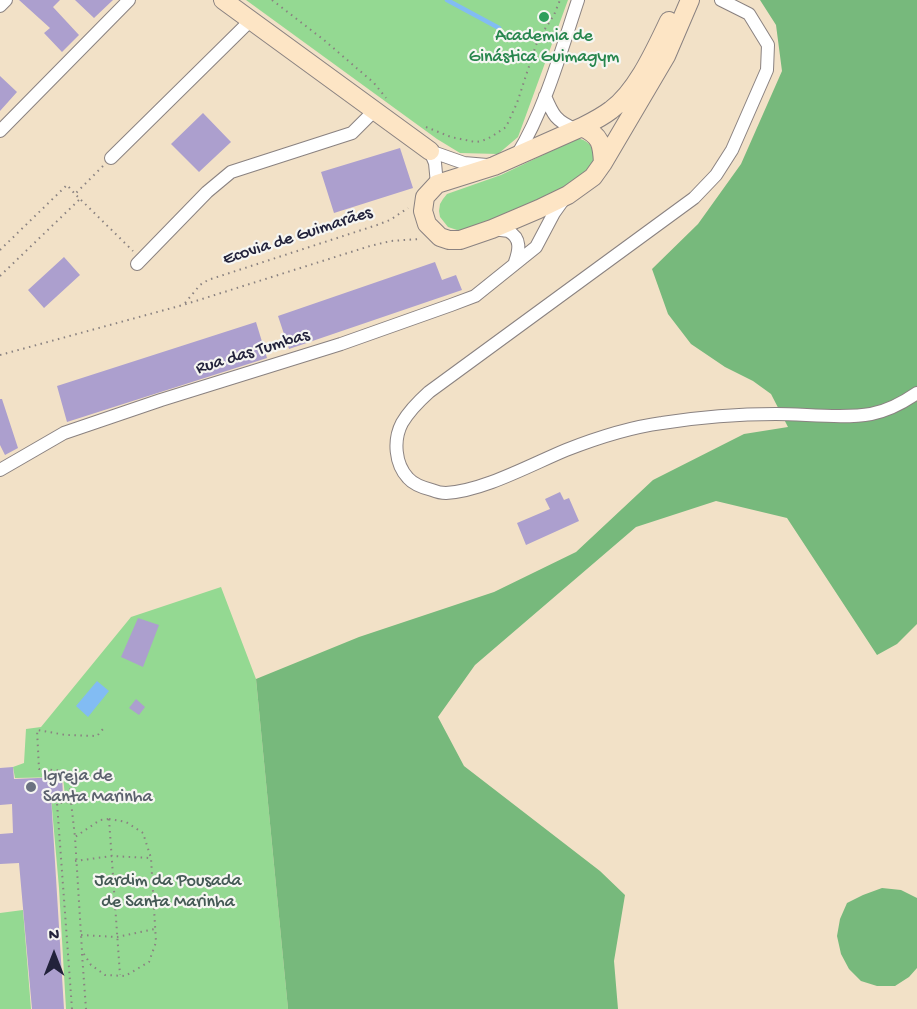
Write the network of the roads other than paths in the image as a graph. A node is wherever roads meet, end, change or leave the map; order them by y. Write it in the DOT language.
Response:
graph roads {
  1 [pos="6,0"];
  2 [pos="129,0"];
  3 [pos="223,0"];
  4 [pos="578,0"];
  5 [pos="677,0"];
  6 [pos="690,0"];
  7 [pos="721,0"];
  8 [pos="0,6"];
  9 [pos="251,20"];
  10 [pos="546,96"];
  11 [pos="381,106"];
  12 [pos="579,128"];
  13 [pos="0,131"];
  14 [pos="430,151"];
  15 [pos="516,156"];
  16 [pos="111,158"];
  17 [pos="603,163"];
  18 [pos="494,166"];
  19 [pos="431,190"];
  20 [pos="568,195"];
  21 [pos="492,229"];
  22 [pos="139,262"];
  23 [pos="514,266"];
  24 [pos="917,393"];
  25 [pos="0,470"];
  1 -- 8 [label="street"];
  2 -- 13 [label="street"];
  3 -- 9 [label="street"];
  4 -- 10 [label="street"];
  5 -- 12 [label="street"];
  6 -- 17 [label="street"];
  7 -- 24 [label="street"];
  9 -- 11 [label="street"];
  9 -- 16 [label="street"];
  10 -- 12 [label="street"];
  10 -- 15 [label="street"];
  11 -- 14 [label="street"];
  11 -- 22 [label="street"];
  12 -- 15 [label="street"];
  12 -- 17 [label="street"];
  14 -- 18 [label="street"];
  14 -- 19 [label="street"];
  15 -- 18 [label="street"];
  17 -- 20 [label="street"];
  18 -- 19 [label="street"];
  19 -- 21 [label="street"];
  20 -- 21 [label="street"];
  20 -- 23 [label="street, Rua das Tumbas"];
  21 -- 23 [label="street"];
  23 -- 25 [label="street, Rua das Tumbas"];
}
